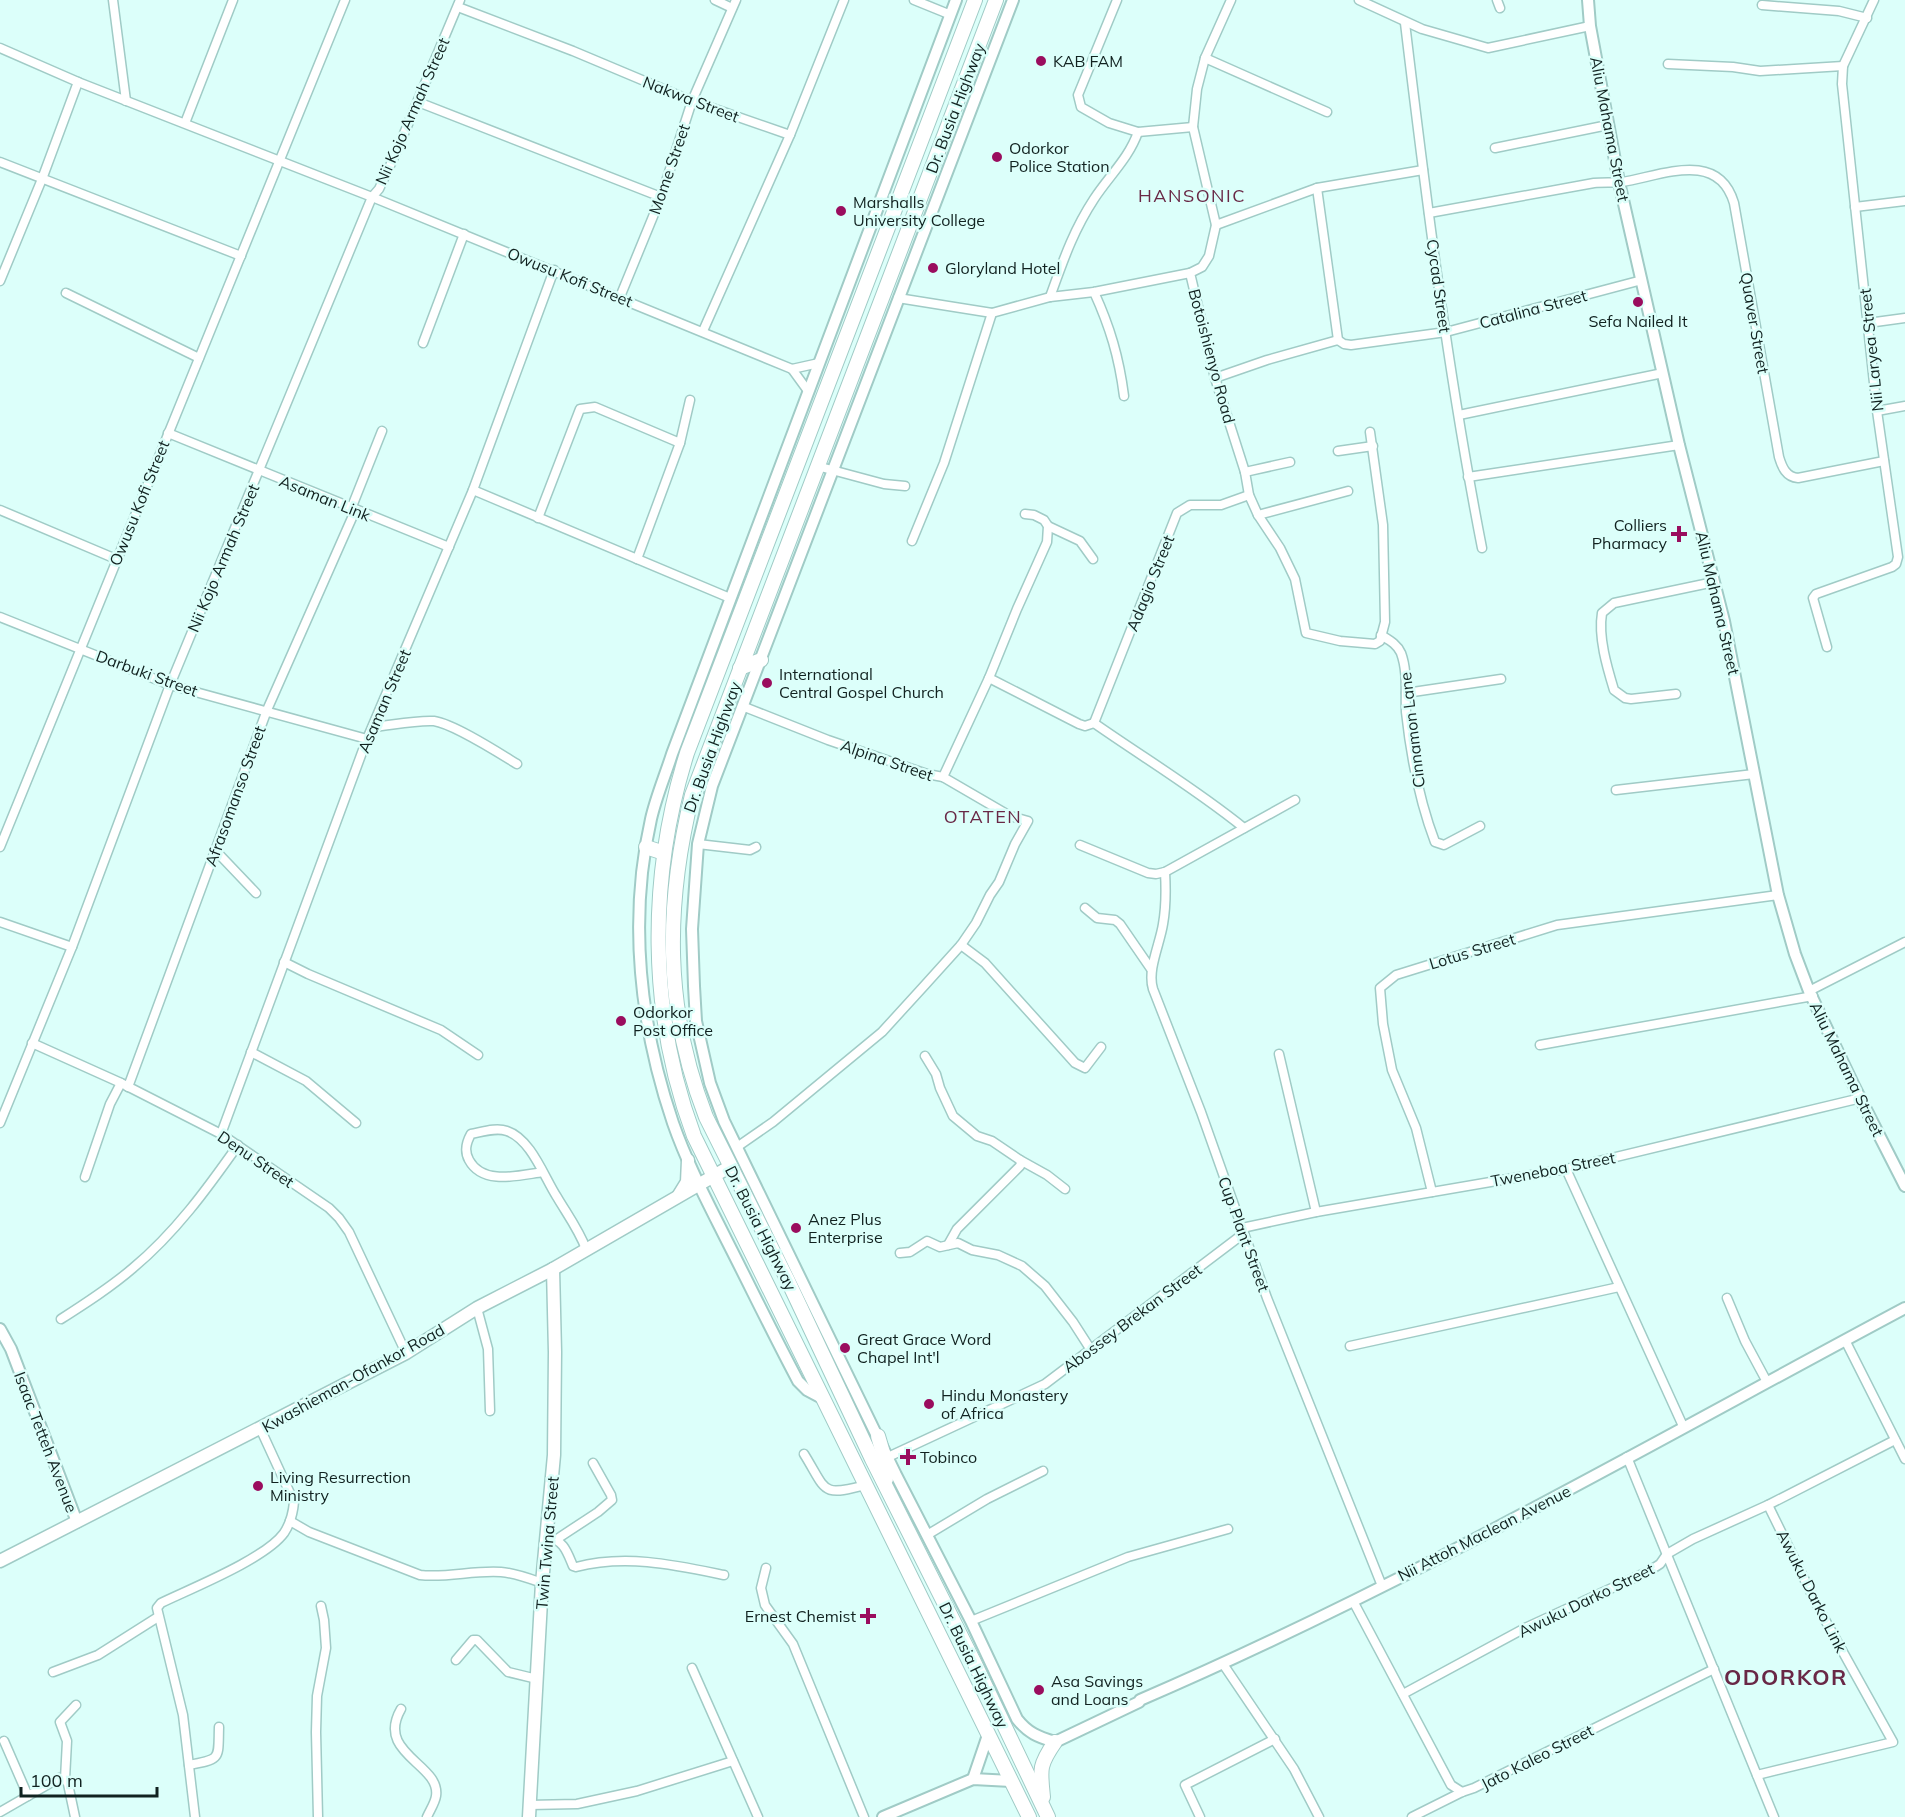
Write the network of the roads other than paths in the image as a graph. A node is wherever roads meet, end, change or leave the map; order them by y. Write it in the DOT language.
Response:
graph roads {
  1 [pos="113,0"];
  2 [pos="233,0"];
  3 [pos="345,0"];
  4 [pos="715,0"];
  5 [pos="844,0"];
  6 [pos="914,0"];
  7 [pos="956,0"];
  8 [pos="975,0"];
  9 [pos="996,0"];
  10 [pos="1013,0"];
  11 [pos="1117,0"];
  12 [pos="1230,0"];
  13 [pos="1359,0"];
  14 [pos="1588,0"];
  15 [pos="1874,0"];
  16 [pos="459,3"];
  17 [pos="734,4"];
  18 [pos="1762,5"];
  19 [pos="951,15"];
  20 [pos="1867,18"];
  21 [pos="1405,23"];
  22 [pos="1590,26"];
  23 [pos="0,48"];
  24 [pos="1205,58"];
  25 [pos="1668,64"];
  26 [pos="1843,66"];
  27 [pos="78,82"];
  28 [pos="126,101"];
  29 [pos="692,101"];
  30 [pos="418,102"];
  31 [pos="1327,112"];
  32 [pos="185,123"];
  33 [pos="1608,125"];
  34 [pos="1193,127"];
  35 [pos="1138,132"];
  36 [pos="790,135"];
  37 [pos="1495,148"];
  38 [pos="915,155"];
  39 [pos="280,160"];
  40 [pos="0,162"];
  41 [pos="934,163"];
  42 [pos="1424,170"];
  43 [pos="42,179"];
  44 [pos="1619,182"];
  45 [pos="1317,188"];
  46 [pos="372,197"];
  47 [pos="661,197"];
  48 [pos="1905,201"];
  49 [pos="1855,207"];
  50 [pos="1429,213"];
  51 [pos="1216,225"];
  52 [pos="464,234"];
  53 [pos="241,256"];
  54 [pos="554,270"];
  55 [pos="1190,273"];
  56 [pos="1642,280"];
  57 [pos="0,281"];
  58 [pos="1094,292"];
  59 [pos="66,293"];
  60 [pos="620,297"];
  61 [pos="1050,297"];
  62 [pos="898,298"];
  63 [pos="992,313"];
  64 [pos="1905,318"];
  65 [pos="1868,323"];
  66 [pos="703,331"];
  67 [pos="1446,332"];
  68 [pos="1338,340"];
  69 [pos="423,342"];
  70 [pos="840,351"];
  71 [pos="199,358"];
  72 [pos="859,358"];
  73 [pos="819,363"];
  74 [pos="792,369"];
  75 [pos="1663,373"];
  76 [pos="1215,378"];
  77 [pos="808,391"];
  78 [pos="1124,396"];
  79 [pos="690,400"];
  80 [pos="1905,406"];
  81 [pos="1877,411"];
  82 [pos="1459,415"];
  83 [pos="382,430"];
  84 [pos="1370,432"];
  85 [pos="168,433"];
  86 [pos="680,443"];
  87 [pos="1679,444"];
  88 [pos="1373,446"];
  89 [pos="1338,451"];
  90 [pos="1884,461"];
  91 [pos="1290,462"];
  92 [pos="818,466"];
  93 [pos="259,471"];
  94 [pos="833,471"];
  95 [pos="1245,472"];
  96 [pos="1468,477"];
  97 [pos="905,486"];
  98 [pos="473,490"];
  99 [pos="1348,491"];
  100 [pos="1249,495"];
  101 [pos="0,510"];
  102 [pos="353,510"];
  103 [pos="1025,514"];
  104 [pos="1258,515"];
  105 [pos="538,518"];
  106 [pos="1048,526"];
  107 [pos="912,541"];
  108 [pos="449,547"];
  109 [pos="1482,548"];
  110 [pos="116,559"];
  111 [pos="637,559"];
  112 [pos="1093,559"];
  113 [pos="1714,582"];
  114 [pos="730,598"];
  115 [pos="0,617"];
  116 [pos="1381,634"];
  117 [pos="1827,647"];
  118 [pos="81,649"];
  119 [pos="761,660"];
  120 [pos="740,668"];
  121 [pos="989,678"];
  122 [pos="1501,679"];
  123 [pos="171,685"];
  124 [pos="1406,693"];
  125 [pos="1676,694"];
  126 [pos="742,706"];
  127 [pos="267,710"];
  128 [pos="1094,723"];
  129 [pos="374,727"];
  130 [pos="367,739"];
  131 [pos="516,764"];
  132 [pos="1754,774"];
  133 [pos="943,777"];
  134 [pos="1616,790"];
  135 [pos="1295,800"];
  136 [pos="1480,826"];
  137 [pos="1244,828"];
  138 [pos="698,844"];
  139 [pos="1080,845"];
  140 [pos="0,847"];
  141 [pos="646,847"];
  142 [pos="756,847"];
  143 [pos="215,850"];
  144 [pos="664,853"];
  145 [pos="1165,872"];
  146 [pos="256,893"];
  147 [pos="1778,895"];
  148 [pos="1085,908"];
  149 [pos="0,922"];
  150 [pos="1905,942"];
  151 [pos="961,945"];
  152 [pos="72,947"];
  153 [pos="284,962"];
  154 [pos="1151,969"];
  155 [pos="1811,994"];
  156 [pos="32,1043"];
  157 [pos="1540,1045"];
  158 [pos="1101,1047"];
  159 [pos="251,1052"];
  160 [pos="1279,1054"];
  161 [pos="478,1055"];
  162 [pos="925,1056"];
  163 [pos="124,1085"];
  164 [pos="678,1086"];
  165 [pos="1861,1098"];
  166 [pos="0,1123"];
  167 [pos="356,1123"];
  168 [pos="221,1134"];
  169 [pos="238,1145"];
  170 [pos="737,1146"];
  171 [pos="688,1160"];
  172 [pos="1020,1160"];
  173 [pos="731,1166"];
  174 [pos="1566,1169"];
  175 [pos="543,1172"];
  176 [pos="85,1177"];
  177 [pos="714,1177"];
  178 [pos="699,1185"];
  179 [pos="1905,1186"];
  180 [pos="1065,1189"];
  181 [pos="1432,1192"];
  182 [pos="678,1197"];
  183 [pos="1316,1212"];
  184 [pos="1242,1231"];
  185 [pos="948,1245"];
  186 [pos="586,1249"];
  187 [pos="900,1253"];
  188 [pos="552,1269"];
  189 [pos="1619,1287"];
  190 [pos="1727,1298"];
  191 [pos="477,1308"];
  192 [pos="1905,1308"];
  193 [pos="61,1318"];
  194 [pos="808,1323"];
  195 [pos="0,1329"];
  196 [pos="1845,1340"];
  197 [pos="1350,1346"];
  198 [pos="1091,1350"];
  199 [pos="406,1353"];
  200 [pos="1767,1382"];
  201 [pos="824,1399"];
  202 [pos="490,1411"];
  203 [pos="1683,1426"];
  204 [pos="260,1428"];
  205 [pos="878,1436"];
  206 [pos="1895,1440"];
  207 [pos="804,1454"];
  208 [pos="1627,1457"];
  209 [pos="872,1459"];
  210 [pos="1905,1459"];
  211 [pos="593,1463"];
  212 [pos="890,1466"];
  213 [pos="1043,1471"];
  214 [pos="866,1485"];
  215 [pos="887,1490"];
  216 [pos="1768,1505"];
  217 [pos="290,1521"];
  218 [pos="77,1522"];
  219 [pos="1228,1529"];
  220 [pos="927,1535"];
  221 [pos="552,1538"];
  222 [pos="1666,1554"];
  223 [pos="0,1560"];
  224 [pos="766,1569"];
  225 [pos="724,1575"];
  226 [pos="542,1583"];
  227 [pos="1382,1586"];
  228 [pos="1353,1601"];
  229 [pos="321,1606"];
  230 [pos="158,1617"];
  231 [pos="971,1621"];
  232 [pos="456,1660"];
  233 [pos="1223,1664"];
  234 [pos="692,1668"];
  235 [pos="1714,1669"];
  236 [pos="52,1672"];
  237 [pos="537,1679"];
  238 [pos="1403,1694"];
  239 [pos="75,1705"];
  240 [pos="401,1709"];
  241 [pos="219,1727"];
  242 [pos="988,1735"];
  243 [pos="1275,1739"];
  244 [pos="4,1741"];
  245 [pos="1055,1742"];
  246 [pos="734,1761"];
  247 [pos="189,1765"];
  248 [pos="1757,1775"];
  249 [pos="64,1779"];
  250 [pos="973,1779"];
  251 [pos="1011,1781"];
  252 [pos="1462,1792"];
  253 [pos="28,1796"];
  254 [pos="529,1811"];
  255 [pos="0,1812"];
  256 [pos="1046,1813"];
  257 [pos="75,1817"];
  258 [pos="195,1817"];
  259 [pos="318,1817"];
  260 [pos="427,1817"];
  261 [pos="758,1817"];
  262 [pos="864,1817"];
  263 [pos="883,1817"];
  264 [pos="1029,1817"];
  265 [pos="1200,1817"];
  266 [pos="1319,1817"];
  267 [pos="1412,1817"];
  268 [pos="1774,1817"];
  1 -- 28 [label="street"];
  2 -- 32 [label="street"];
  3 -- 39 [label="street, Owusu Kofi Street"];
  4 -- 17 [label="street, Mome Street"];
  5 -- 36 [label="street"];
  6 -- 19 [label="street"];
  7 -- 19 [label="street, Dr. Busia Highway"];
  8 -- 38 [label="highway, Dr. Busia Highway"];
  9 -- 41 [label="highway, Dr. Busia Highway"];
  10 -- 62 [label="street, Dr. Busia Highway"];
  11 -- 35 [label="street"];
  12 -- 24 [label="street, Botoishienyo Road"];
  13 -- 21 [label="street"];
  14 -- 22 [label="street, Aliu Mahama Street"];
  15 -- 20 [label="street, Nii Laryea Street"];
  16 -- 29 [label="street, Nakwa Street"];
  16 -- 30 [label="street, Nii Kojo Armah Street"];
  17 -- 29 [label="street, Mome Street"];
  18 -- 20 [label="street"];
  19 -- 73 [label="street, Dr. Busia Highway"];
  20 -- 26 [label="street, Nii Laryea Street"];
  21 -- 22 [label="street"];
  21 -- 42 [label="street, Cycad Street"];
  22 -- 33 [label="street, Aliu Mahama Street"];
  23 -- 27 [label="street, Owusu Kofi Street"];
  24 -- 31 [label="street"];
  24 -- 34 [label="street, Botoishienyo Road"];
  25 -- 26 [label="street"];
  26 -- 49 [label="street, Nii Laryea Street"];
  27 -- 28 [label="street, Owusu Kofi Street"];
  27 -- 43 [label="street"];
  28 -- 32 [label="street, Owusu Kofi Street"];
  29 -- 36 [label="street, Nakwa Street"];
  29 -- 47 [label="street, Mome Street"];
  30 -- 46 [label="street, Nii Kojo Armah Street"];
  30 -- 47 [label="street"];
  32 -- 39 [label="street, Owusu Kofi Street"];
  33 -- 37 [label="street"];
  33 -- 44 [label="street, Aliu Mahama Street"];
  34 -- 35 [label="street"];
  34 -- 51 [label="street, Botoishienyo Road"];
  35 -- 61 [label="street"];
  36 -- 66 [label="street"];
  38 -- 41 [label="highway"];
  38 -- 70 [label="highway, Dr. Busia Highway"];
  39 -- 46 [label="street, Owusu Kofi Street"];
  39 -- 53 [label="street, Owusu Kofi Street"];
  40 -- 43 [label="street"];
  41 -- 72 [label="highway, Dr. Busia Highway"];
  42 -- 45 [label="street"];
  42 -- 50 [label="street, Cycad Street"];
  43 -- 53 [label="street"];
  43 -- 57 [label="street"];
  44 -- 50 [label="street, Quaver Street"];
  44 -- 56 [label="street, Aliu Mahama Street"];
  44 -- 90 [label="street, Quaver Street"];
  45 -- 51 [label="street"];
  45 -- 68 [label="street"];
  46 -- 52 [label="street, Owusu Kofi Street"];
  46 -- 93 [label="street, Nii Kojo Armah Street"];
  47 -- 60 [label="street, Mome Street"];
  48 -- 49 [label="street"];
  49 -- 65 [label="street, Nii Laryea Street"];
  50 -- 67 [label="street, Cycad Street"];
  51 -- 55 [label="street, Botoishienyo Road"];
  52 -- 54 [label="street, Owusu Kofi Street"];
  52 -- 69 [label="street"];
  53 -- 71 [label="street, Owusu Kofi Street"];
  54 -- 60 [label="street, Owusu Kofi Street"];
  54 -- 98 [label="street, Asaman Street"];
  55 -- 58 [label="street"];
  55 -- 76 [label="street, Botoishienyo Road"];
  56 -- 67 [label="street, Catalina Street"];
  56 -- 75 [label="street, Aliu Mahama Street"];
  58 -- 61 [label="street"];
  58 -- 78 [label="street"];
  59 -- 71 [label="street"];
  60 -- 66 [label="street, Owusu Kofi Street"];
  61 -- 63 [label="street"];
  62 -- 63 [label="street"];
  62 -- 94 [label="street, Dr. Busia Highway"];
  63 -- 107 [label="street"];
  64 -- 65 [label="street"];
  65 -- 81 [label="street, Nii Laryea Street"];
  66 -- 74 [label="street, Owusu Kofi Street"];
  67 -- 68 [label="street, Catalina Street"];
  67 -- 82 [label="street, Cycad Street"];
  68 -- 76 [label="street, Catalina Street"];
  70 -- 72 [label="highway"];
  70 -- 144 [label="highway, Dr. Busia Highway"];
  71 -- 85 [label="street, Owusu Kofi Street"];
  72 -- 92 [label="highway, Dr. Busia Highway"];
  73 -- 74 [label="street"];
  73 -- 77 [label="street, Dr. Busia Highway"];
  74 -- 77 [label="street"];
  75 -- 82 [label="street"];
  75 -- 87 [label="street, Aliu Mahama Street"];
  76 -- 95 [label="street, Botoishienyo Road"];
  77 -- 114 [label="street, Dr. Busia Highway"];
  79 -- 86 [label="street"];
  80 -- 81 [label="street"];
  81 -- 90 [label="street, Nii Laryea Street"];
  82 -- 96 [label="street, Cycad Street"];
  83 -- 102 [label="street, Afrasomanso Street"];
  84 -- 88 [label="street"];
  85 -- 93 [label="street, Asaman Link"];
  85 -- 110 [label="street, Owusu Kofi Street"];
  86 -- 105 [label="street"];
  86 -- 111 [label="street"];
  87 -- 96 [label="street"];
  87 -- 113 [label="street, Aliu Mahama Street"];
  88 -- 89 [label="street"];
  88 -- 116 [label="street"];
  90 -- 117 [label="street, Nii Laryea Street"];
  91 -- 95 [label="street"];
  92 -- 94 [label="street"];
  92 -- 120 [label="highway, Dr. Busia Highway"];
  93 -- 102 [label="street, Asaman Link"];
  93 -- 123 [label="street, Nii Kojo Armah Street"];
  94 -- 97 [label="street"];
  94 -- 119 [label="street, Dr. Busia Highway"];
  95 -- 100 [label="street, Botoishienyo Road"];
  96 -- 109 [label="street, Cycad Street"];
  98 -- 105 [label="street"];
  98 -- 108 [label="street, Asaman Street"];
  99 -- 104 [label="street"];
  100 -- 104 [label="street, Botoishienyo Road"];
  100 -- 128 [label="street, Adagio Street"];
  101 -- 110 [label="street"];
  102 -- 108 [label="street, Asaman Link"];
  102 -- 127 [label="street, Afrasomanso Street"];
  103 -- 106 [label="street"];
  104 -- 116 [label="street, Botoishienyo Road"];
  105 -- 111 [label="street"];
  106 -- 112 [label="street"];
  106 -- 121 [label="street"];
  108 -- 129 [label="street, Asaman Street"];
  110 -- 118 [label="street, Owusu Kofi Street"];
  111 -- 114 [label="street"];
  113 -- 125 [label="street"];
  113 -- 132 [label="street, Aliu Mahama Street"];
  114 -- 141 [label="street, Dr. Busia Highway"];
  115 -- 118 [label="street, Darbuki Street"];
  116 -- 124 [label="street, Cinnamon Lane"];
  118 -- 123 [label="street, Darbuki Street"];
  118 -- 140 [label="street, Owusu Kofi Street"];
  119 -- 120 [label="highway"];
  119 -- 126 [label="street, Dr. Busia Highway"];
  120 -- 173 [label="highway, Dr. Busia Highway"];
  121 -- 128 [label="street"];
  121 -- 133 [label="street"];
  122 -- 124 [label="street"];
  123 -- 127 [label="street, Darbuki Street"];
  123 -- 152 [label="street, Nii Kojo Armah Street"];
  124 -- 136 [label="street, Cinnamon Lane"];
  126 -- 133 [label="street, Alpina Street"];
  126 -- 138 [label="street, Dr. Busia Highway"];
  127 -- 130 [label="street, Darbuki Street"];
  127 -- 143 [label="street, Afrasomanso Street"];
  128 -- 137 [label="street"];
  129 -- 130 [label="street, Asaman Street"];
  129 -- 131 [label="street"];
  130 -- 153 [label="street, Asaman Street"];
  132 -- 134 [label="street"];
  132 -- 147 [label="street, Aliu Mahama Street"];
  133 -- 151 [label="street, Alpina Street"];
  135 -- 137 [label="street"];
  137 -- 145 [label="street"];
  138 -- 142 [label="street"];
  138 -- 170 [label="street, Dr. Busia Highway"];
  139 -- 145 [label="street"];
  141 -- 144 [label="highway"];
  141 -- 171 [label="street, Dr. Busia Highway"];
  143 -- 146 [label="street"];
  143 -- 163 [label="street, Afrasomanso Street"];
  144 -- 164 [label="highway, Dr. Busia Highway"];
  145 -- 154 [label="street"];
  147 -- 155 [label="street, Aliu Mahama Street"];
  147 -- 181 [label="street, Lotus Street"];
  148 -- 154 [label="street, Cup Plant Street"];
  149 -- 152 [label="street"];
  150 -- 155 [label="street"];
  151 -- 158 [label="street"];
  151 -- 170 [label="street"];
  152 -- 156 [label="street, Nii Kojo Armah Street"];
  153 -- 159 [label="street, Asaman Street"];
  153 -- 161 [label="street"];
  154 -- 184 [label="street, Cup Plant Street"];
  155 -- 157 [label="street"];
  155 -- 165 [label="street, Aliu Mahama Street"];
  156 -- 163 [label="street, Denu Street"];
  156 -- 166 [label="street, Nii Kojo Armah Street"];
  159 -- 167 [label="street"];
  159 -- 168 [label="street, Asaman Street"];
  160 -- 183 [label="street"];
  162 -- 172 [label="street"];
  163 -- 168 [label="street, Denu Street"];
  163 -- 176 [label="street, Afrasomanso Street"];
  164 -- 173 [label="highway"];
  164 -- 177 [label="highway, Dr. Busia Highway"];
  165 -- 174 [label="street, Tweneboa Street"];
  165 -- 179 [label="street, Aliu Mahama Street"];
  168 -- 169 [label="street, Denu Street"];
  169 -- 193 [label="street"];
  169 -- 199 [label="street, Denu Street"];
  170 -- 205 [label="street, Dr. Busia Highway"];
  171 -- 178 [label="street, Dr. Busia Highway"];
  171 -- 182 [label="main road"];
  172 -- 180 [label="street"];
  172 -- 185 [label="street"];
  173 -- 177 [label="main road, Kwashieman-Ofankor Road"];
  173 -- 194 [label="highway, Dr. Busia Highway"];
  174 -- 181 [label="street, Tweneboa Street"];
  174 -- 189 [label="street"];
  175 -- 175 [label="street"];
  175 -- 186 [label="street"];
  177 -- 178 [label="main road, Kwashieman-Ofankor Road"];
  177 -- 194 [label="highway"];
  177 -- 201 [label="highway, Dr. Busia Highway"];
  178 -- 182 [label="main road, Kwashieman-Ofankor Road"];
  178 -- 201 [label="street, Dr. Busia Highway"];
  181 -- 183 [label="street, Tweneboa Street"];
  182 -- 186 [label="main road, Kwashieman-Ofankor Road"];
  183 -- 184 [label="street, Tweneboa Street"];
  184 -- 198 [label="street, Abossey Brekan Street"];
  184 -- 227 [label="street, Cup Plant Street"];
  185 -- 187 [label="street"];
  185 -- 198 [label="street"];
  186 -- 188 [label="main road, Kwashieman-Ofankor Road"];
  188 -- 191 [label="main road, Kwashieman-Ofankor Road"];
  188 -- 221 [label="main road, Twin Twina Street"];
  189 -- 197 [label="street"];
  189 -- 203 [label="street"];
  190 -- 200 [label="street"];
  191 -- 199 [label="main road, Kwashieman-Ofankor Road"];
  191 -- 202 [label="street"];
  192 -- 196 [label="street, Nii Attoh Maclean Avenue"];
  194 -- 209 [label="highway, Dr. Busia Highway"];
  195 -- 218 [label="street, Isaac Tetteh Avenue"];
  196 -- 200 [label="street, Nii Attoh Maclean Avenue"];
  196 -- 206 [label="street"];
  198 -- 212 [label="street, Abossey Brekan Street"];
  199 -- 204 [label="main road, Kwashieman-Ofankor Road"];
  200 -- 203 [label="street, Nii Attoh Maclean Avenue"];
  201 -- 214 [label="highway, Dr. Busia Highway"];
  203 -- 208 [label="street, Nii Attoh Maclean Avenue"];
  204 -- 217 [label="street"];
  204 -- 218 [label="main road, Kwashieman-Ofankor Road"];
  205 -- 212 [label="highway"];
  206 -- 210 [label="street"];
  206 -- 216 [label="street, Awuku Darko Street"];
  207 -- 214 [label="street"];
  208 -- 222 [label="street"];
  208 -- 227 [label="street, Nii Attoh Maclean Avenue"];
  209 -- 212 [label="highway"];
  209 -- 215 [label="highway, Dr. Busia Highway"];
  211 -- 221 [label="street"];
  212 -- 215 [label="highway"];
  212 -- 220 [label="street"];
  213 -- 220 [label="street"];
  214 -- 242 [label="highway, Dr. Busia Highway"];
  215 -- 256 [label="highway, Dr. Busia Highway"];
  216 -- 222 [label="street, Awuku Darko Street"];
  216 -- 248 [label="street, Awuku Darko Link"];
  217 -- 226 [label="street"];
  217 -- 230 [label="street"];
  218 -- 223 [label="main road, Kwashieman-Ofankor Road"];
  219 -- 231 [label="street"];
  220 -- 231 [label="street"];
  221 -- 225 [label="street"];
  221 -- 226 [label="main road, Twin Twina Street"];
  222 -- 235 [label="street"];
  222 -- 238 [label="street, Awuku Darko Street"];
  224 -- 262 [label="street"];
  226 -- 237 [label="main road, Twin Twina Street"];
  227 -- 228 [label="street, Nii Attoh Maclean Avenue"];
  228 -- 233 [label="street, Nii Attoh Maclean Avenue"];
  228 -- 238 [label="street, Jato Kaleo Street"];
  229 -- 259 [label="street"];
  230 -- 236 [label="street"];
  230 -- 247 [label="street"];
  231 -- 245 [label="street"];
  232 -- 237 [label="street"];
  233 -- 243 [label="street"];
  233 -- 245 [label="street, Nii Attoh Maclean Avenue"];
  234 -- 246 [label="street"];
  235 -- 248 [label="street"];
  235 -- 252 [label="street, Jato Kaleo Street"];
  237 -- 254 [label="main road, Twin Twina Street"];
  238 -- 252 [label="street, Jato Kaleo Street"];
  239 -- 249 [label="street"];
  240 -- 260 [label="street"];
  241 -- 247 [label="street"];
  242 -- 250 [label="street"];
  242 -- 251 [label="highway, Dr. Busia Highway"];
  243 -- 265 [label="street"];
  243 -- 266 [label="street"];
  244 -- 253 [label="street"];
  245 -- 256 [label="highway"];
  246 -- 254 [label="street"];
  246 -- 261 [label="street"];
  247 -- 258 [label="street"];
  248 -- 268 [label="street"];
  249 -- 253 [label="street"];
  249 -- 257 [label="street"];
  250 -- 251 [label="street"];
  250 -- 263 [label="street"];
  251 -- 264 [label="highway, Dr. Busia Highway"];
  252 -- 267 [label="street"];
  253 -- 255 [label="street"];
}
